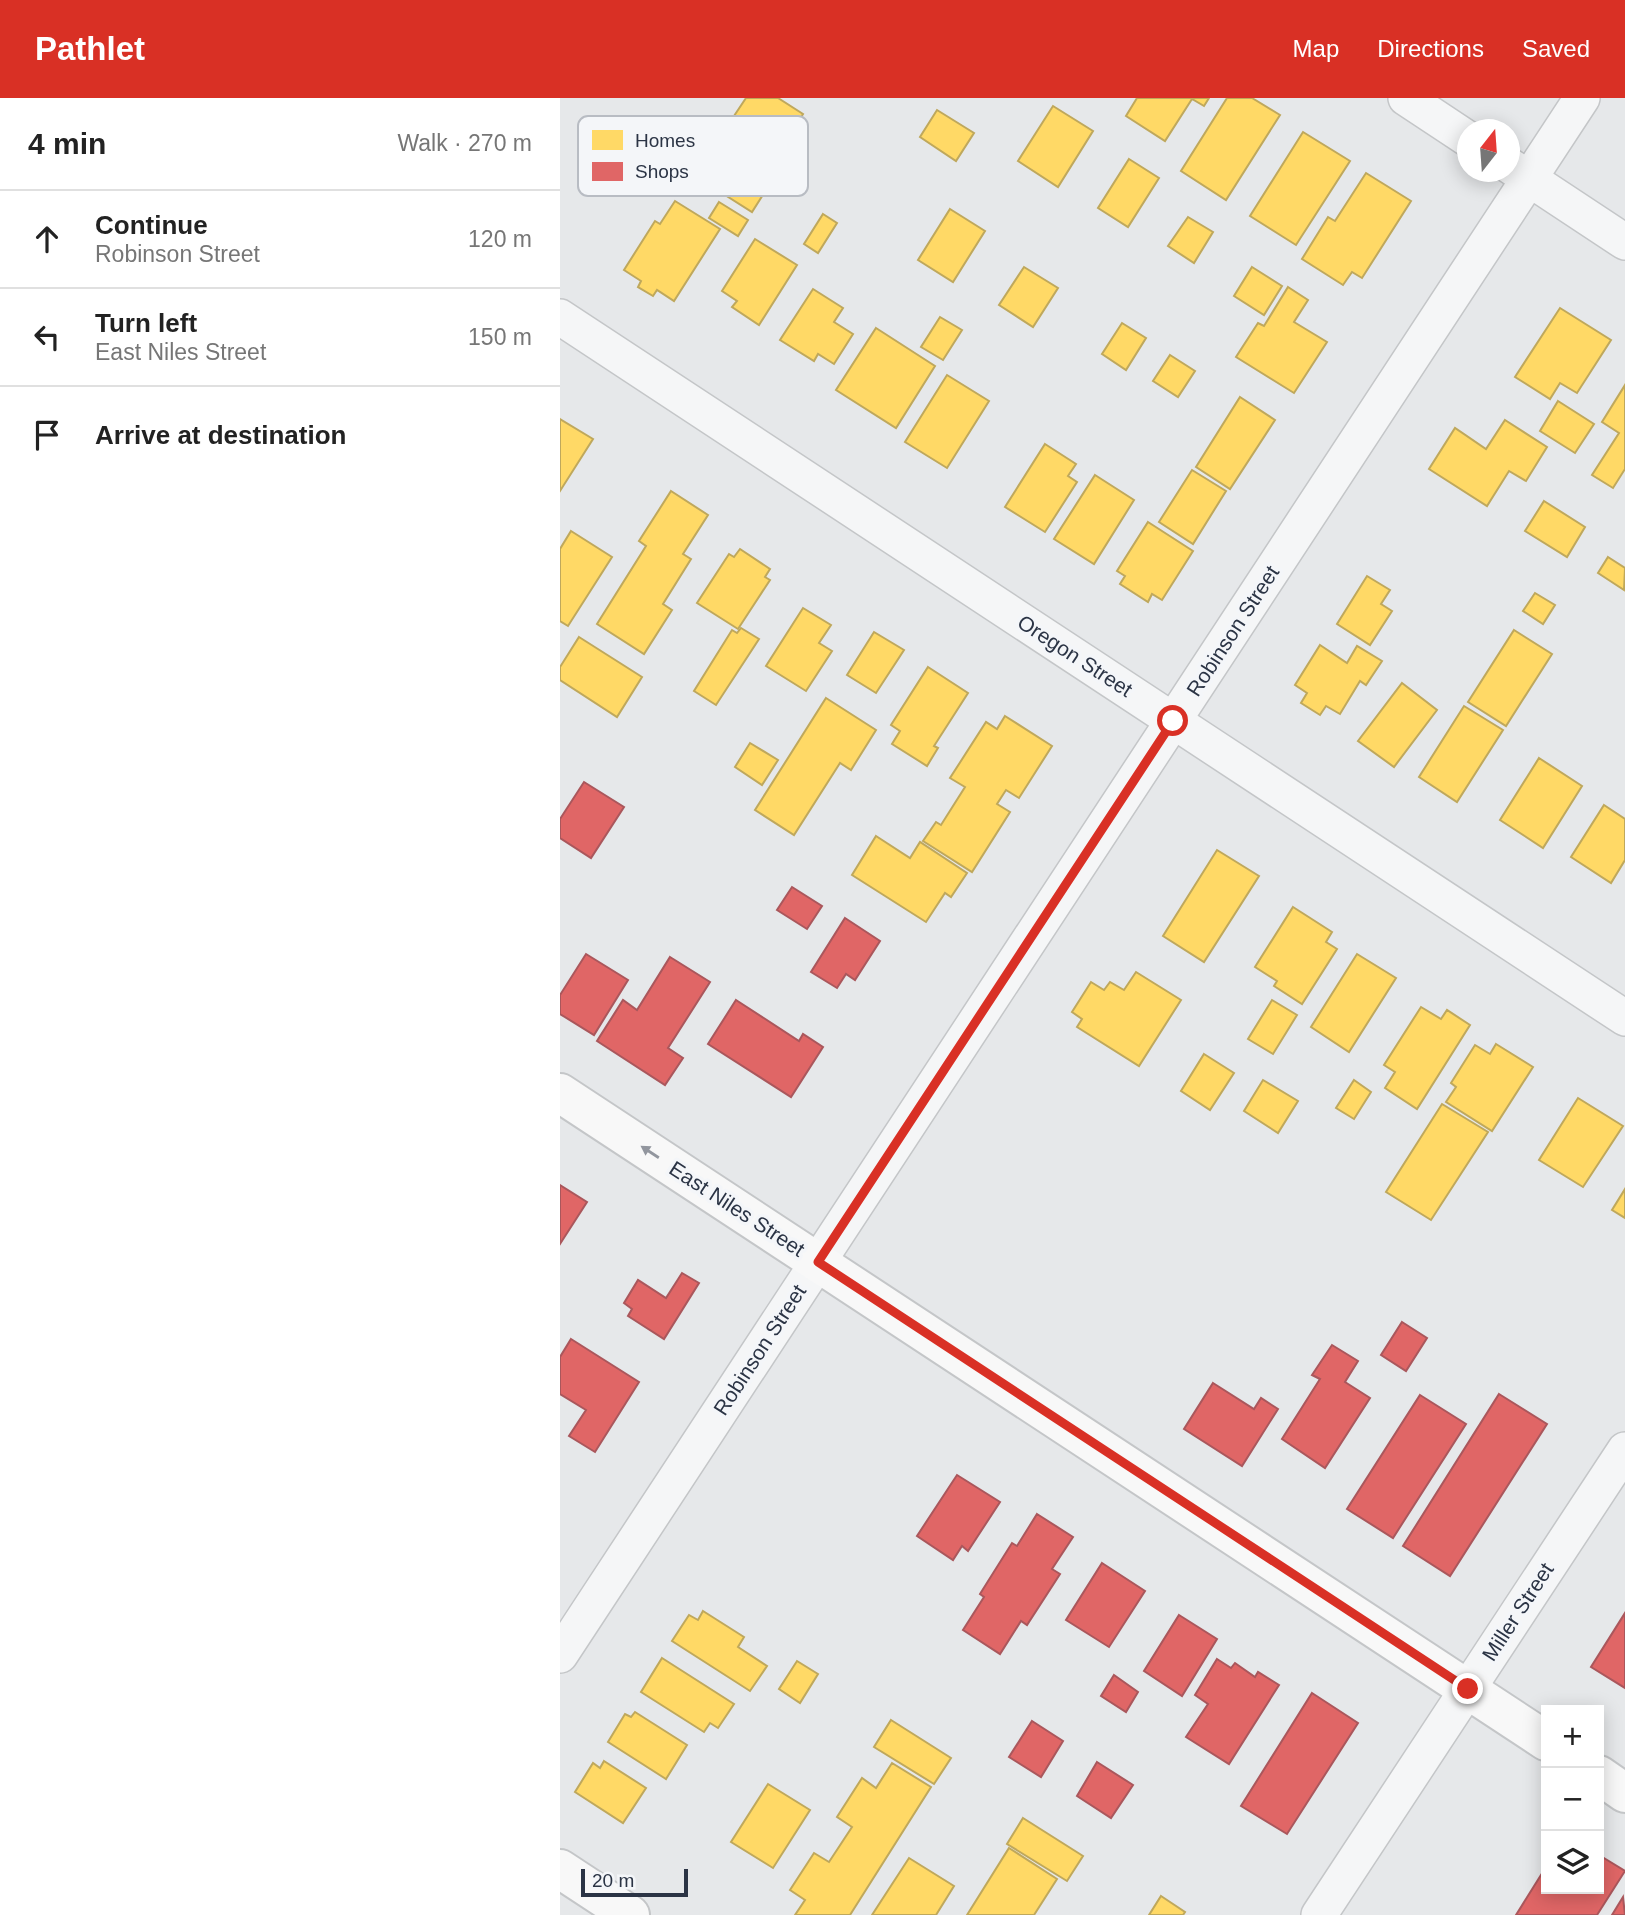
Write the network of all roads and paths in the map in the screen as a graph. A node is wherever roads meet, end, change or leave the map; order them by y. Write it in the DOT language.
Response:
graph roads {
  1 [pos="1406,98"];
  2 [pos="1582,98"];
  3 [pos="1457,132"];
  4 [pos="1520,172"];
  5 [pos="1520,174"];
  6 [pos="1513,182"];
  7 [pos="1625,242"];
  8 [pos="560,317"];
  9 [pos="1173,721"];
  10 [pos="1625,1018"];
  11 [pos="560,1093"];
  12 [pos="818,1262"];
  13 [pos="1625,1450"];
  14 [pos="560,1655"];
  15 [pos="1468,1689"];
  16 [pos="1541,1738"];
  17 [pos="1604,1778"];
  18 [pos="1625,1793"];
  19 [pos="560,1869"];
  20 [pos="631,1915"];
  21 [pos="1320,1915"];
  1 -- 3 [label="street"];
  2 -- 4 [label="street, Robinson Street"];
  5 -- 7 [label="street"];
  6 -- 9 [label="street, Robinson Street"];
  8 -- 9 [label="street, Oregon Street"];
  9 -- 10 [label="street, Oregon Street"];
  9 -- 12 [label="street, Robinson Street"];
  12 -- 11 [label="main road, East Niles Street, one-way"];
  12 -- 14 [label="street, Robinson Street"];
  12 -- 15 [label="main road, East Niles Street"];
  13 -- 15 [label="street, Miller Street"];
  15 -- 16 [label="main road, East Niles Street"];
  15 -- 21 [label="street, Miller Street"];
  17 -- 18 [label="main road"];
  19 -- 20 [label="main road"];
}
